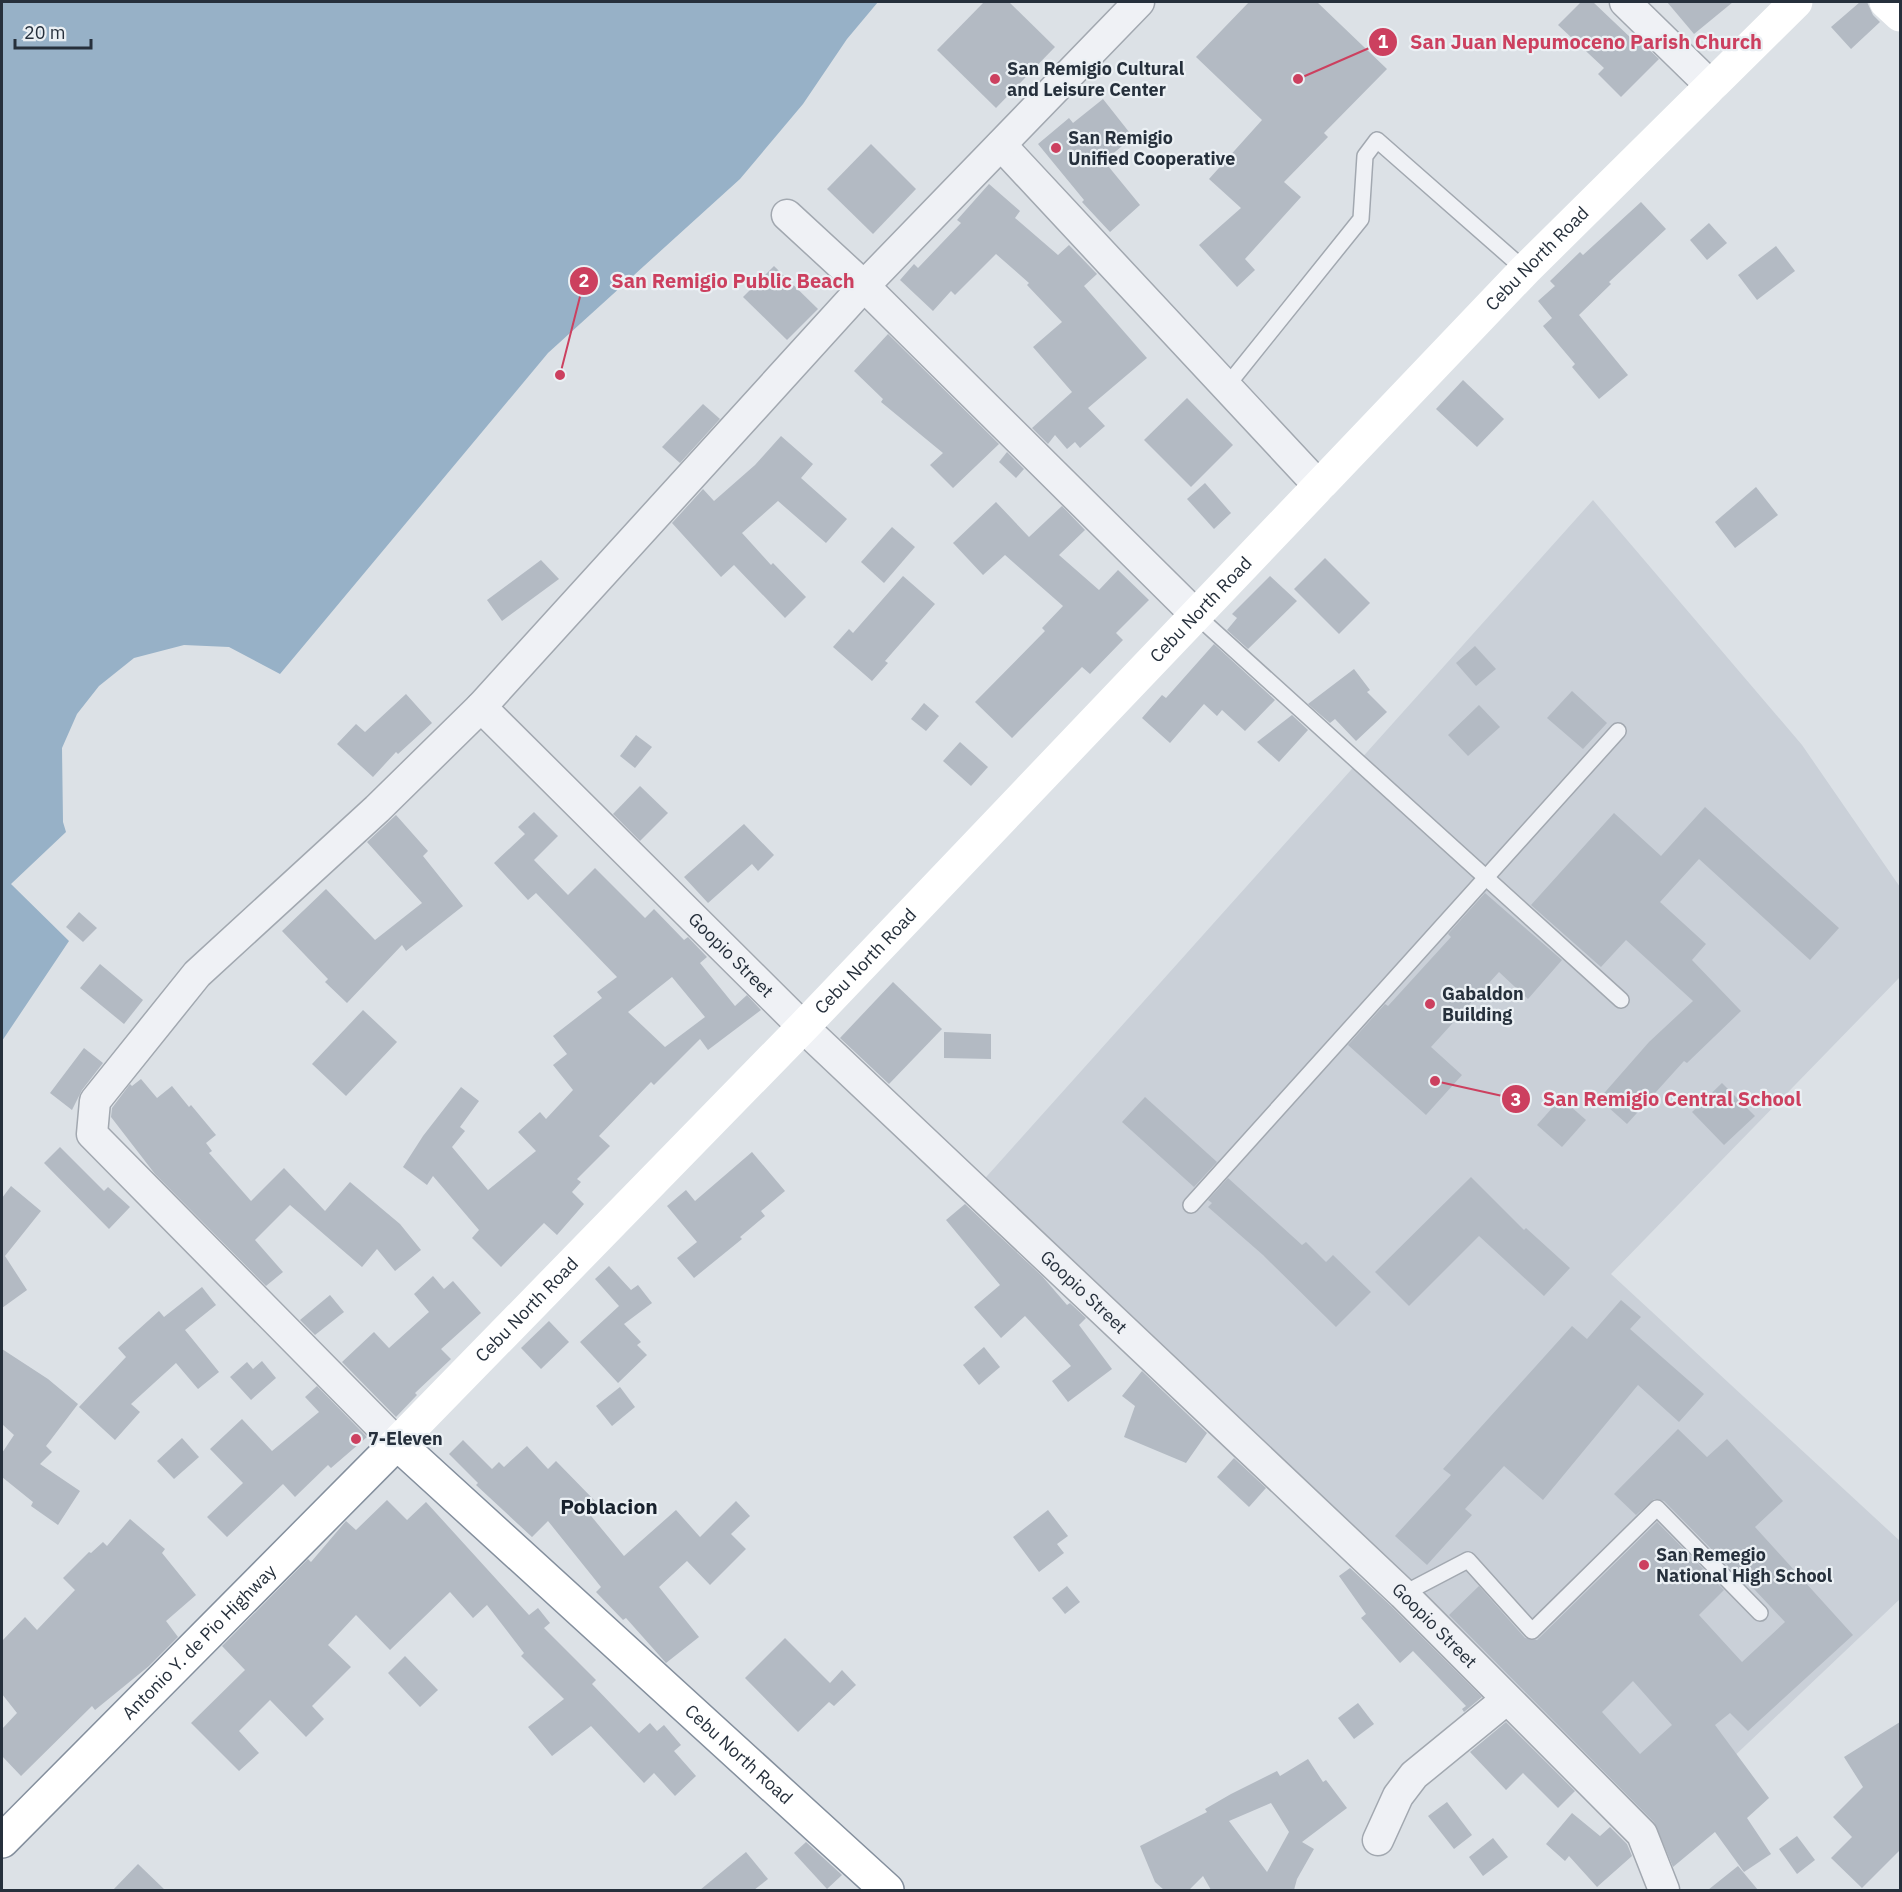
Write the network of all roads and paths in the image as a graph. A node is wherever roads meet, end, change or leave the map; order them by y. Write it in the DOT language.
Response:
graph roads {
  1 [pos="1139,2"];
  2 [pos="1625,2"];
  3 [pos="1796,2"];
  4 [pos="1886,2"];
  5 [pos="1900,15"];
  6 [pos="1711,86"];
  7 [pos="1001,145"];
  8 [pos="787,215"];
  9 [pos="1525,270"];
  10 [pos="864,286"];
  11 [pos="1226,387"];
  12 [pos="1319,486"];
  13 [pos="1195,614"];
  14 [pos="481,706"];
  15 [pos="1618,731"];
  16 [pos="1486,877"];
  17 [pos="1621,1000"];
  18 [pos="803,1027"];
  19 [pos="1191,1205"];
  20 [pos="397,1443"];
  21 [pos="1403,1594"];
  22 [pos="1760,1613"];
  23 [pos="1508,1699"];
  24 [pos="1378,1840"];
  25 [pos="2,1841"];
  26 [pos="1659,1887"];
  27 [pos="888,1890"];
  1 -- 7 [label="street"];
  2 -- 6 [label="street"];
  3 -- 6 [label="main road, Cebu North Road"];
  4 -- 5 [label="main road"];
  6 -- 9 [label="main road, Cebu North Road"];
  7 -- 10 [label="street"];
  7 -- 11 [label="street"];
  8 -- 10 [label="street"];
  9 -- 11 [label="lane"];
  9 -- 12 [label="main road, Cebu North Road"];
  10 -- 13 [label="street"];
  10 -- 14 [label="street"];
  11 -- 12 [label="street"];
  12 -- 13 [label="main road, Cebu North Road"];
  13 -- 16 [label="lane"];
  13 -- 18 [label="main road, Cebu North Road"];
  14 -- 18 [label="street, Goopio Street"];
  14 -- 20 [label="street"];
  15 -- 16 [label="lane"];
  16 -- 17 [label="lane"];
  16 -- 19 [label="lane"];
  18 -- 20 [label="main road, Cebu North Road"];
  18 -- 21 [label="street, Goopio Street"];
  20 -- 25 [label="main road, Antonio Y. de Pio Highway"];
  20 -- 27 [label="main road, Cebu North Road"];
  21 -- 22 [label="lane"];
  21 -- 23 [label="street, Goopio Street"];
  23 -- 24 [label="street"];
  23 -- 26 [label="street, Goopio Street"];
}
